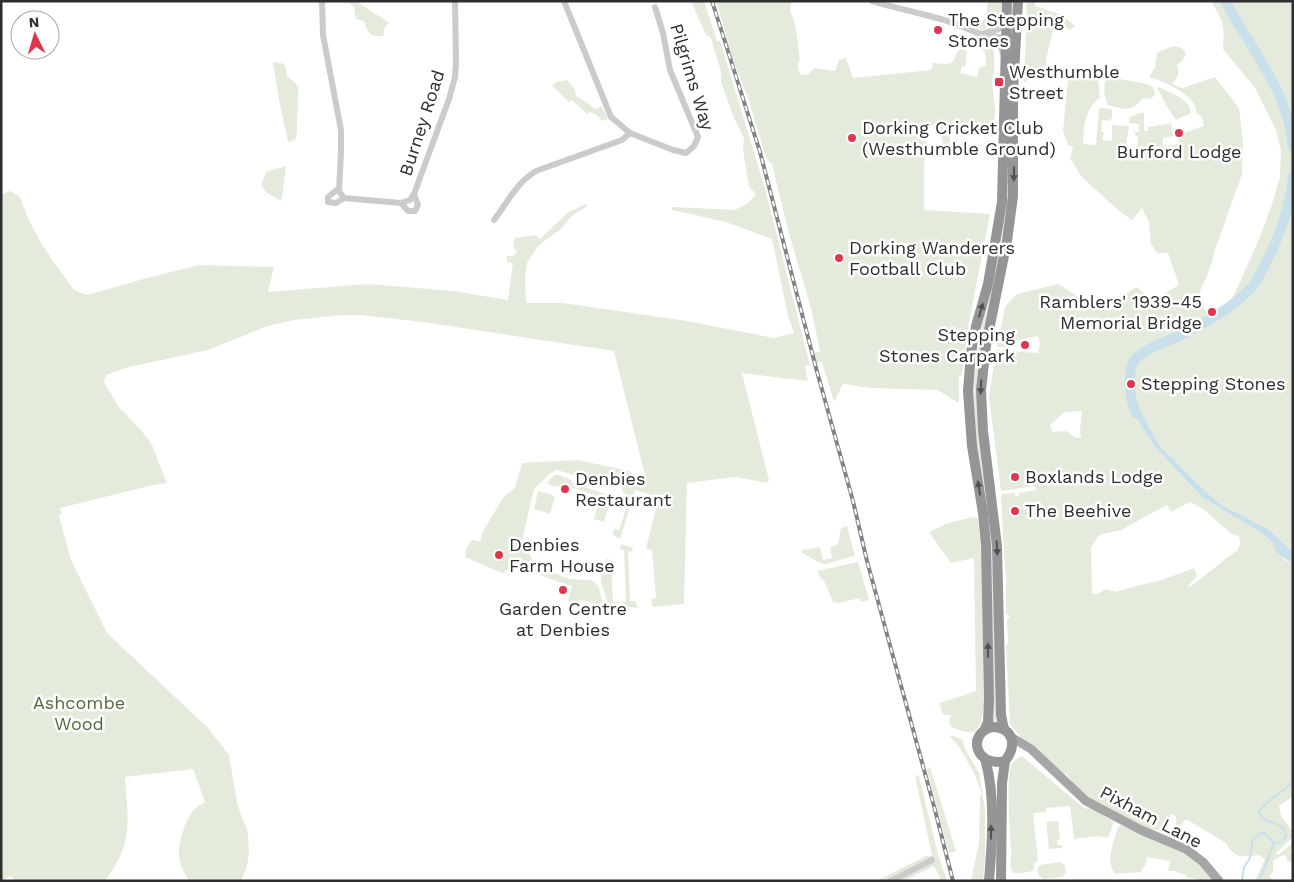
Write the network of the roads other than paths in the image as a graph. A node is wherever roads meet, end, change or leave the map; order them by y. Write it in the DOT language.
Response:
graph roads {
  1 [pos="322,1"];
  2 [pos="455,1"];
  3 [pos="564,1"];
  4 [pos="872,1"];
  5 [pos="1007,1"];
  6 [pos="1018,1"];
  7 [pos="655,7"];
  8 [pos="1006,22"];
  9 [pos="1017,28"];
  10 [pos="983,33"];
  11 [pos="994,36"];
  12 [pos="1006,38"];
  13 [pos="1005,60"];
  14 [pos="630,133"];
  15 [pos="338,189"];
  16 [pos="414,194"];
  17 [pos="344,198"];
  18 [pos="401,203"];
  19 [pos="494,220"];
  20 [pos="985,729"];
  21 [pos="1008,733"];
  22 [pos="1008,757"];
  23 [pos="985,759"];
  24 [pos="1044,763"];
  25 [pos="932,860"];
  26 [pos="891,881"];
  27 [pos="989,881"];
  28 [pos="1001,881"];
  29 [pos="1219,881"];
  1 -- 15 [label="street, Burney Road"];
  2 -- 16 [label="street, Burney Road"];
  3 -- 14 [label="street, Pilgrims Way"];
  4 -- 10 [label="street"];
  5 -- 8 [label="highway"];
  6 -- 9 [label="highway"];
  7 -- 14 [label="street, Pilgrims Way"];
  8 -- 10 [label="street"];
  8 -- 12 [label="highway"];
  9 -- 12 [label="street"];
  9 -- 21 [label="highway, one-way"];
  10 -- 11 [label="street"];
  11 -- 12 [label="street"];
  11 -- 13 [label="street"];
  12 -- 13 [label="highway"];
  20 -- 13 [label="highway, one-way"];
  14 -- 19 [label="street"];
  15 -- 17 [label="street"];
  15 -- 17 [label="street, Burney Road"];
  16 -- 18 [label="street, Burney Road"];
  16 -- 18 [label="street, Burney Road"];
  17 -- 18 [label="street, Burney Road"];
  20 -- 21 [label="highway"];
  20 -- 23 [label="highway"];
  21 -- 22 [label="highway"];
  21 -- 24 [label="main road, Pixham Lane"];
  22 -- 23 [label="highway"];
  22 -- 24 [label="main road, Pixham Lane"];
  22 -- 28 [label="highway"];
  27 -- 23 [label="highway, one-way"];
  24 -- 29 [label="main road, Pixham Lane"];
  25 -- 26 [label="street"];
}
